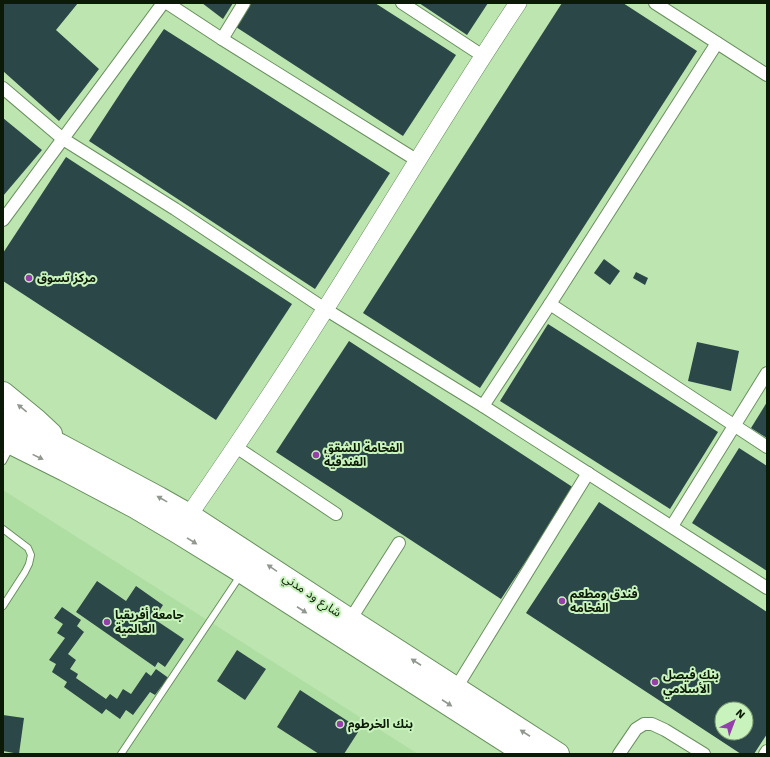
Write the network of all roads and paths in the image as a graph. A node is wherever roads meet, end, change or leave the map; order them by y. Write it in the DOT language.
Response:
graph roads {
  1 [pos="163,3"];
  2 [pos="167,3"];
  3 [pos="244,3"];
  4 [pos="402,3"];
  5 [pos="518,3"];
  6 [pos="656,3"];
  7 [pos="222,39"];
  8 [pos="717,43"];
  9 [pos="483,56"];
  10 [pos="767,74"];
  11 [pos="3,88"];
  12 [pos="63,139"];
  13 [pos="418,161"];
  14 [pos="3,220"];
  15 [pos="550,304"];
  16 [pos="325,309"];
  17 [pos="767,373"];
  18 [pos="3,393"];
  19 [pos="483,406"];
  20 [pos="3,419"];
  21 [pos="734,425"];
  22 [pos="236,446"];
  23 [pos="767,447"];
  24 [pos="6,448"];
  25 [pos="66,455"];
  26 [pos="588,473"];
  27 [pos="336,514"];
  28 [pos="189,515"];
  29 [pos="672,526"];
  30 [pos="3,529"];
  31 [pos="399,543"];
  32 [pos="242,572"];
  33 [pos="767,588"];
  34 [pos="3,606"];
  35 [pos="350,620"];
  36 [pos="456,688"];
  37 [pos="767,751"];
  38 [pos="121,754"];
  39 [pos="526,754"];
  40 [pos="558,754"];
  41 [pos="619,754"];
  42 [pos="704,754"];
  43 [pos="765,754"];
  1 -- 12 [label="street"];
  2 -- 7 [label="street"];
  3 -- 7 [label="street"];
  4 -- 9 [label="street"];
  5 -- 9 [label="street"];
  6 -- 8 [label="street"];
  7 -- 13 [label="street"];
  8 -- 10 [label="street"];
  8 -- 15 [label="street"];
  9 -- 13 [label="street"];
  11 -- 12 [label="street"];
  12 -- 14 [label="street"];
  12 -- 16 [label="street"];
  13 -- 16 [label="street"];
  15 -- 19 [label="street"];
  15 -- 21 [label="street"];
  16 -- 19 [label="street"];
  16 -- 22 [label="street"];
  17 -- 21 [label="street"];
  25 -- 18 [label="highway, one-way"];
  19 -- 26 [label="street"];
  20 -- 25 [label="highway"];
  21 -- 23 [label="street"];
  21 -- 29 [label="street"];
  22 -- 27 [label="street"];
  22 -- 28 [label="street"];
  24 -- 25 [label="highway, one-way"];
  28 -- 25 [label="highway, شارع ود مدني, one-way"];
  25 -- 32 [label="highway, شارع ود مدني, one-way"];
  26 -- 29 [label="street"];
  26 -- 36 [label="street"];
  35 -- 28 [label="highway, شارع ود مدني, one-way"];
  29 -- 33 [label="street"];
  30 -- 34 [label="lane"];
  31 -- 35 [label="street"];
  32 -- 38 [label="lane"];
  32 -- 39 [label="highway, شارع ود مدني, one-way"];
  36 -- 35 [label="highway, شارع ود مدني, one-way"];
  40 -- 36 [label="highway, شارع ود مدني, one-way"];
  37 -- 43 [label="street"];
  41 -- 42 [label="street"];
}
